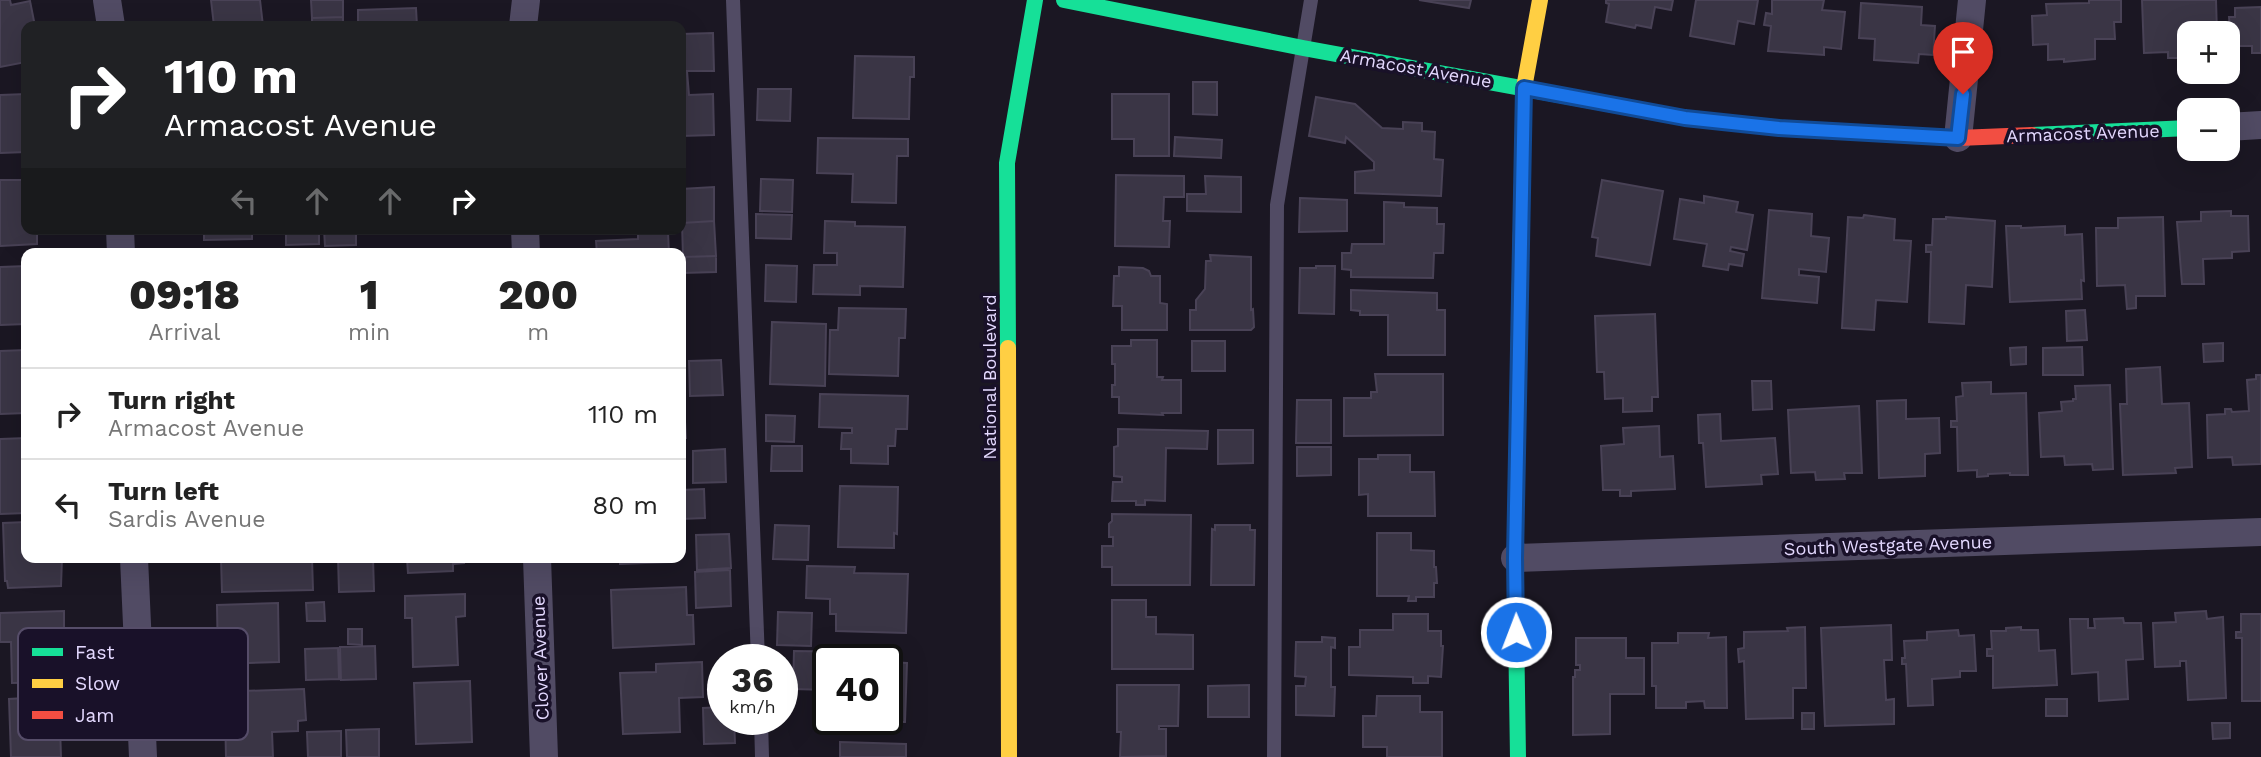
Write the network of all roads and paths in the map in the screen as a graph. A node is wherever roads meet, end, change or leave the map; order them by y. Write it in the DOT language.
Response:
graph roads {
  1 [pos="107,0"];
  2 [pos="526,0"];
  3 [pos="733,0"];
  4 [pos="1035,0"];
  5 [pos="1064,0"];
  6 [pos="1311,0"];
  7 [pos="1540,0"];
  8 [pos="1972,0"];
  9 [pos="110,21"];
  10 [pos="524,21"];
  11 [pos="1303,48"];
  12 [pos="1524,88"];
  13 [pos="2261,125"];
  14 [pos="2240,126"];
  15 [pos="2177,129"];
  16 [pos="1958,138"];
  17 [pos="2261,532"];
  18 [pos="1515,558"];
  19 [pos="134,563"];
  20 [pos="537,563"];
  21 [pos="138,628"];
  22 [pos="757,644"];
  23 [pos="761,735"];
  24 [pos="544,757"];
  25 [pos="762,757"];
  26 [pos="1009,757"];
  27 [pos="1274,757"];
  28 [pos="1518,757"];
  1 -- 9 [label="street"];
  2 -- 10 [label="street"];
  3 -- 22 [label="lane"];
  4 -- 26 [label="street, National Boulevard"];
  5 -- 11 [label="street, Armacost Avenue"];
  6 -- 11 [label="lane"];
  7 -- 12 [label="street"];
  8 -- 16 [label="street"];
  11 -- 12 [label="street, Armacost Avenue"];
  11 -- 27 [label="lane"];
  12 -- 16 [label="street, Armacost Avenue"];
  12 -- 18 [label="street"];
  13 -- 14 [label="street"];
  15 -- 16 [label="street, Armacost Avenue"];
  17 -- 18 [label="street, South Westgate Avenue"];
  18 -- 28 [label="street"];
  19 -- 21 [label="street"];
  20 -- 24 [label="street, Clover Avenue"];
  23 -- 25 [label="lane"];
}
